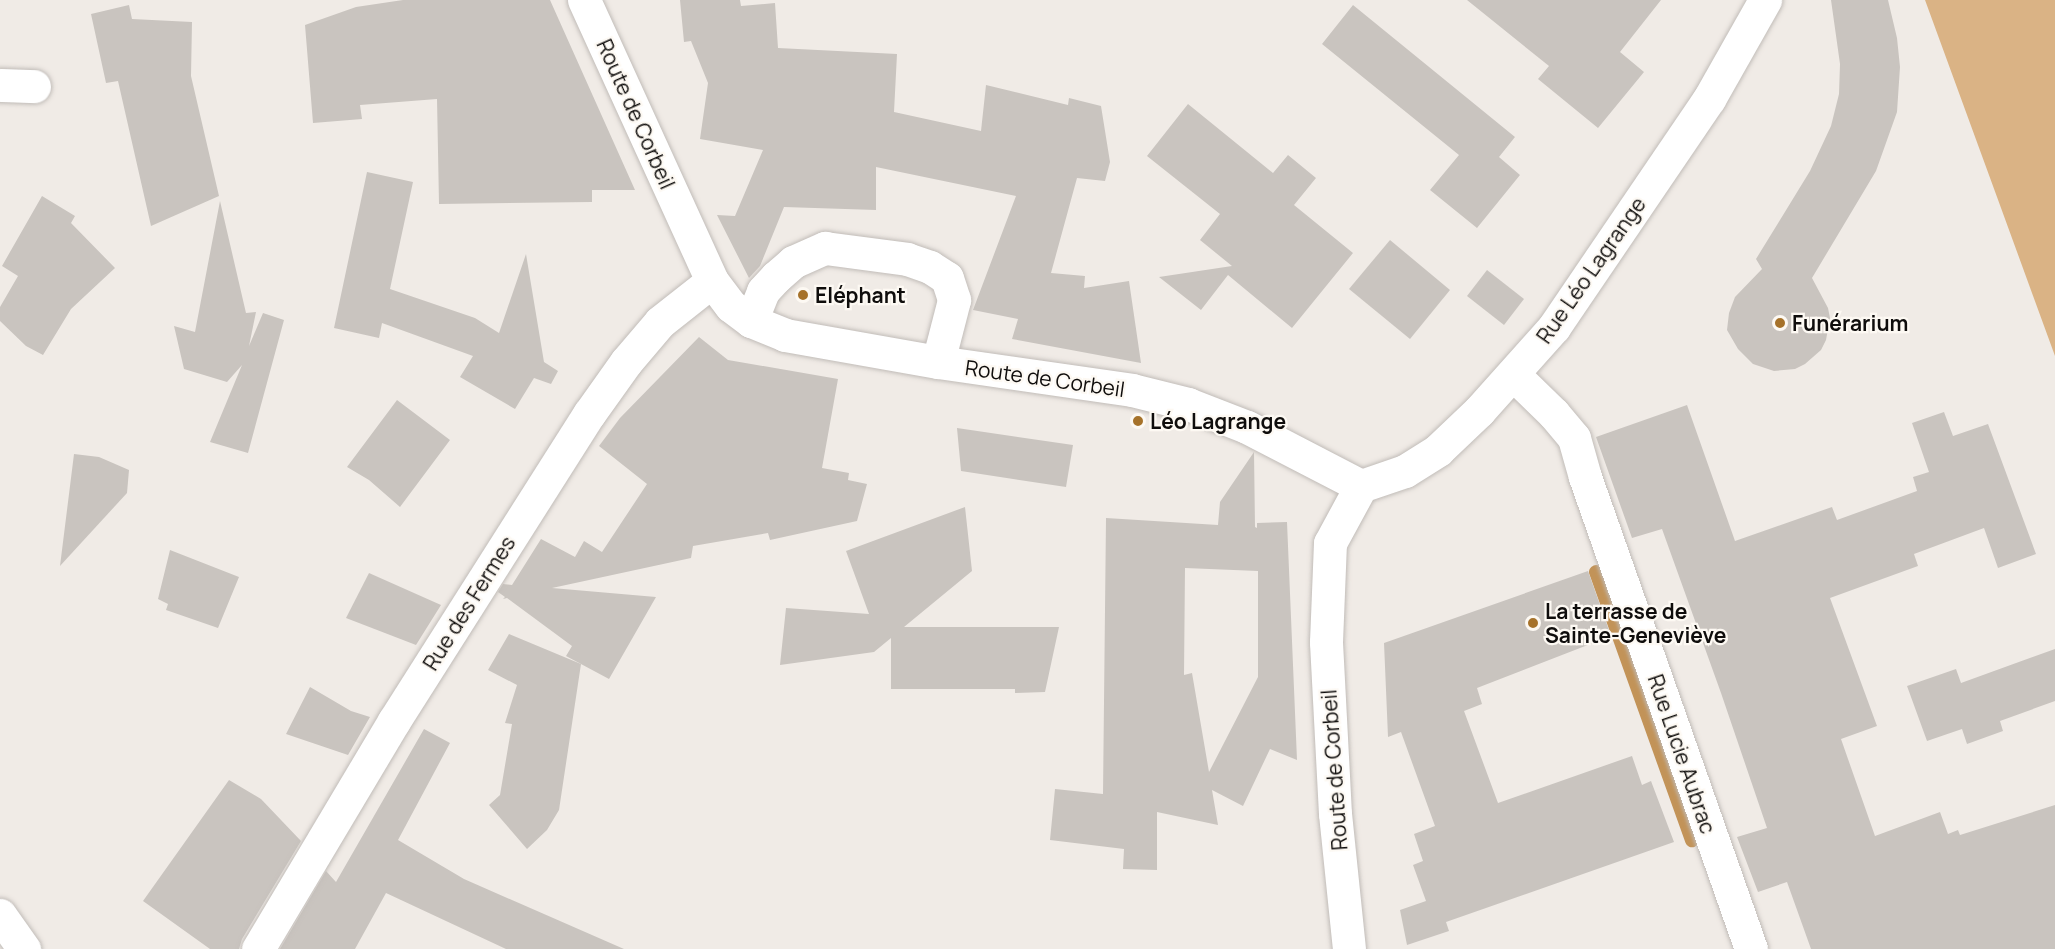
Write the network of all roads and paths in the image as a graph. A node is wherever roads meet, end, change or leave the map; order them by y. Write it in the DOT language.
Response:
graph roads {
  1 [pos="584,0"];
  2 [pos="1765,0"];
  3 [pos="0,85"];
  4 [pos="34,86"];
  5 [pos="712,280"];
  6 [pos="751,321"];
  7 [pos="938,362"];
  8 [pos="1513,374"];
  9 [pos="1361,486"];
  10 [pos="0,915"];
  11 [pos="24,949"];
  12 [pos="258,949"];
  13 [pos="1348,949"];
  14 [pos="1752,949"];
  1 -- 5 [label="street, Route de Corbeil"];
  2 -- 8 [label="street, Rue Léo Lagrange"];
  3 -- 4 [label="street"];
  5 -- 6 [label="street, Route de Corbeil"];
  5 -- 12 [label="street, Rue des Fermes"];
  6 -- 7 [label="street, Route de Corbeil"];
  6 -- 7 [label="street"];
  7 -- 9 [label="street, Route de Corbeil"];
  8 -- 9 [label="street, Rue Léo Lagrange"];
  8 -- 14 [label="street, Rue Lucie Aubrac"];
  9 -- 13 [label="street, Route de Corbeil"];
  10 -- 11 [label="street"];
}
